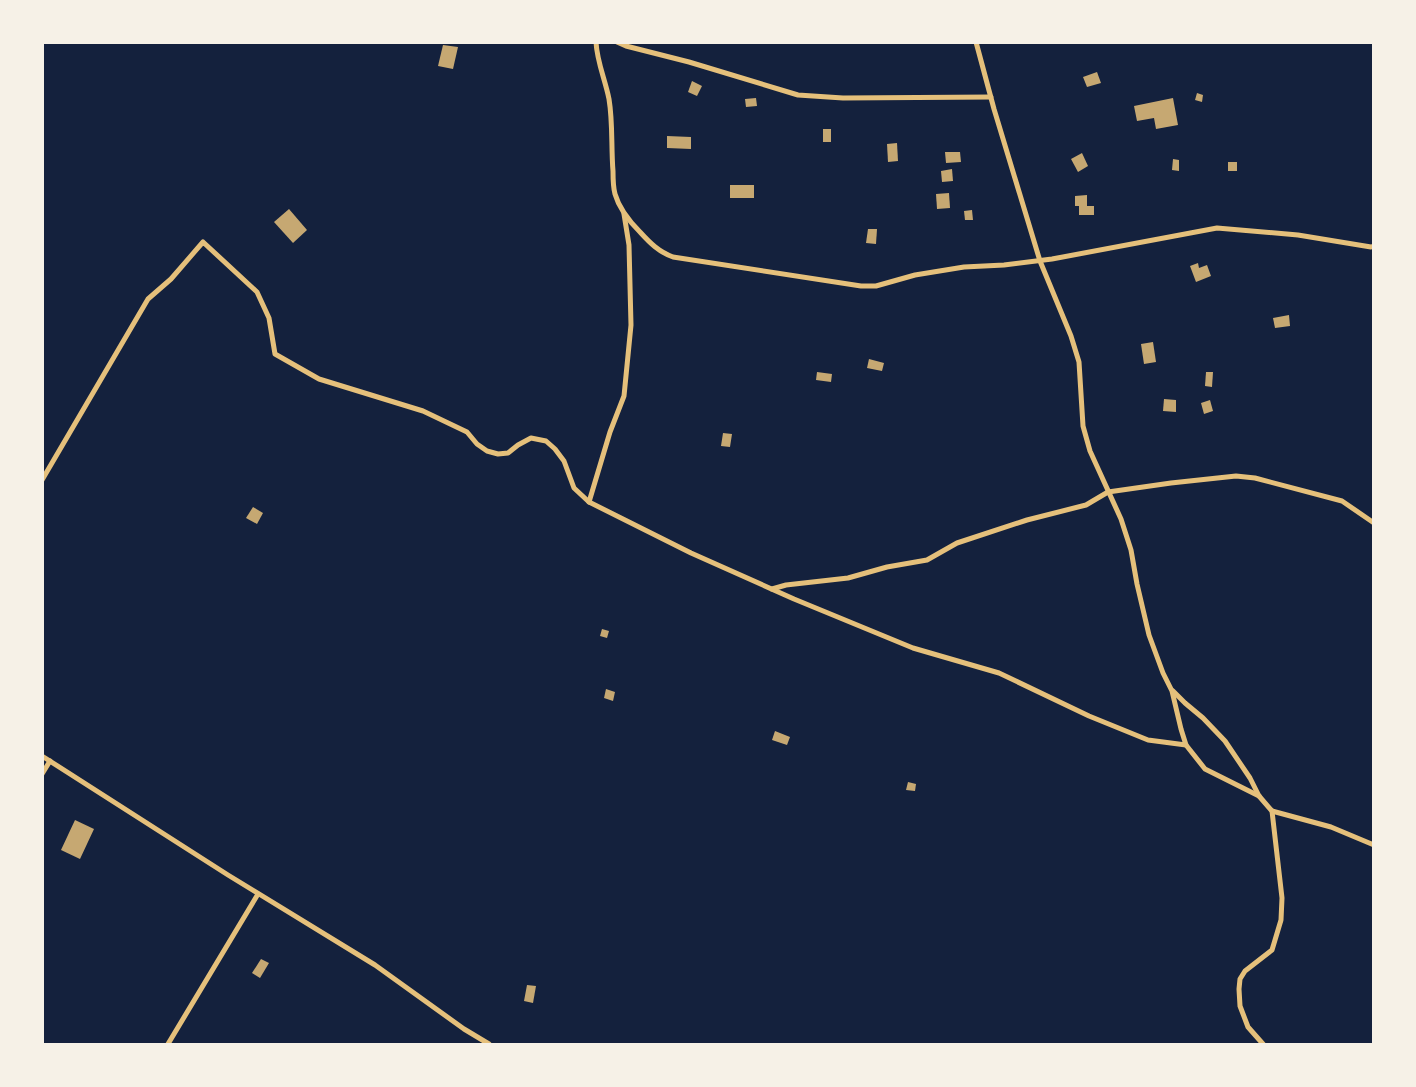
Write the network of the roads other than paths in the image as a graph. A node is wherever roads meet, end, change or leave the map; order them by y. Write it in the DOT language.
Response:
graph roads {
  1 [pos="596,42"];
  2 [pos="617,42"];
  3 [pos="976,42"];
  4 [pos="991,97"];
  5 [pos="624,214"];
  6 [pos="1373,247"];
  7 [pos="1040,261"];
  8 [pos="42,480"];
  9 [pos="1108,492"];
  10 [pos="589,502"];
  11 [pos="1374,523"];
  12 [pos="771,589"];
  13 [pos="1172,691"];
  14 [pos="1186,745"];
  15 [pos="42,756"];
  16 [pos="50,761"];
  17 [pos="42,774"];
  18 [pos="1259,796"];
  19 [pos="1272,811"];
  20 [pos="1374,845"];
  21 [pos="258,894"];
  22 [pos="168,1044"];
  23 [pos="489,1044"];
  24 [pos="1262,1044"];
  1 -- 5 [label="street"];
  2 -- 4 [label="street"];
  3 -- 4 [label="street"];
  4 -- 7 [label="street"];
  5 -- 7 [label="street"];
  5 -- 10 [label="street"];
  6 -- 7 [label="street"];
  7 -- 9 [label="street"];
  8 -- 10 [label="street"];
  9 -- 11 [label="street"];
  9 -- 12 [label="street"];
  9 -- 13 [label="street"];
  10 -- 12 [label="street"];
  12 -- 14 [label="street"];
  13 -- 14 [label="street"];
  13 -- 18 [label="street"];
  14 -- 18 [label="street"];
  15 -- 16 [label="street"];
  16 -- 17 [label="street"];
  16 -- 21 [label="street"];
  18 -- 19 [label="street"];
  19 -- 20 [label="street"];
  19 -- 24 [label="street"];
  21 -- 22 [label="street"];
  21 -- 23 [label="street"];
}
